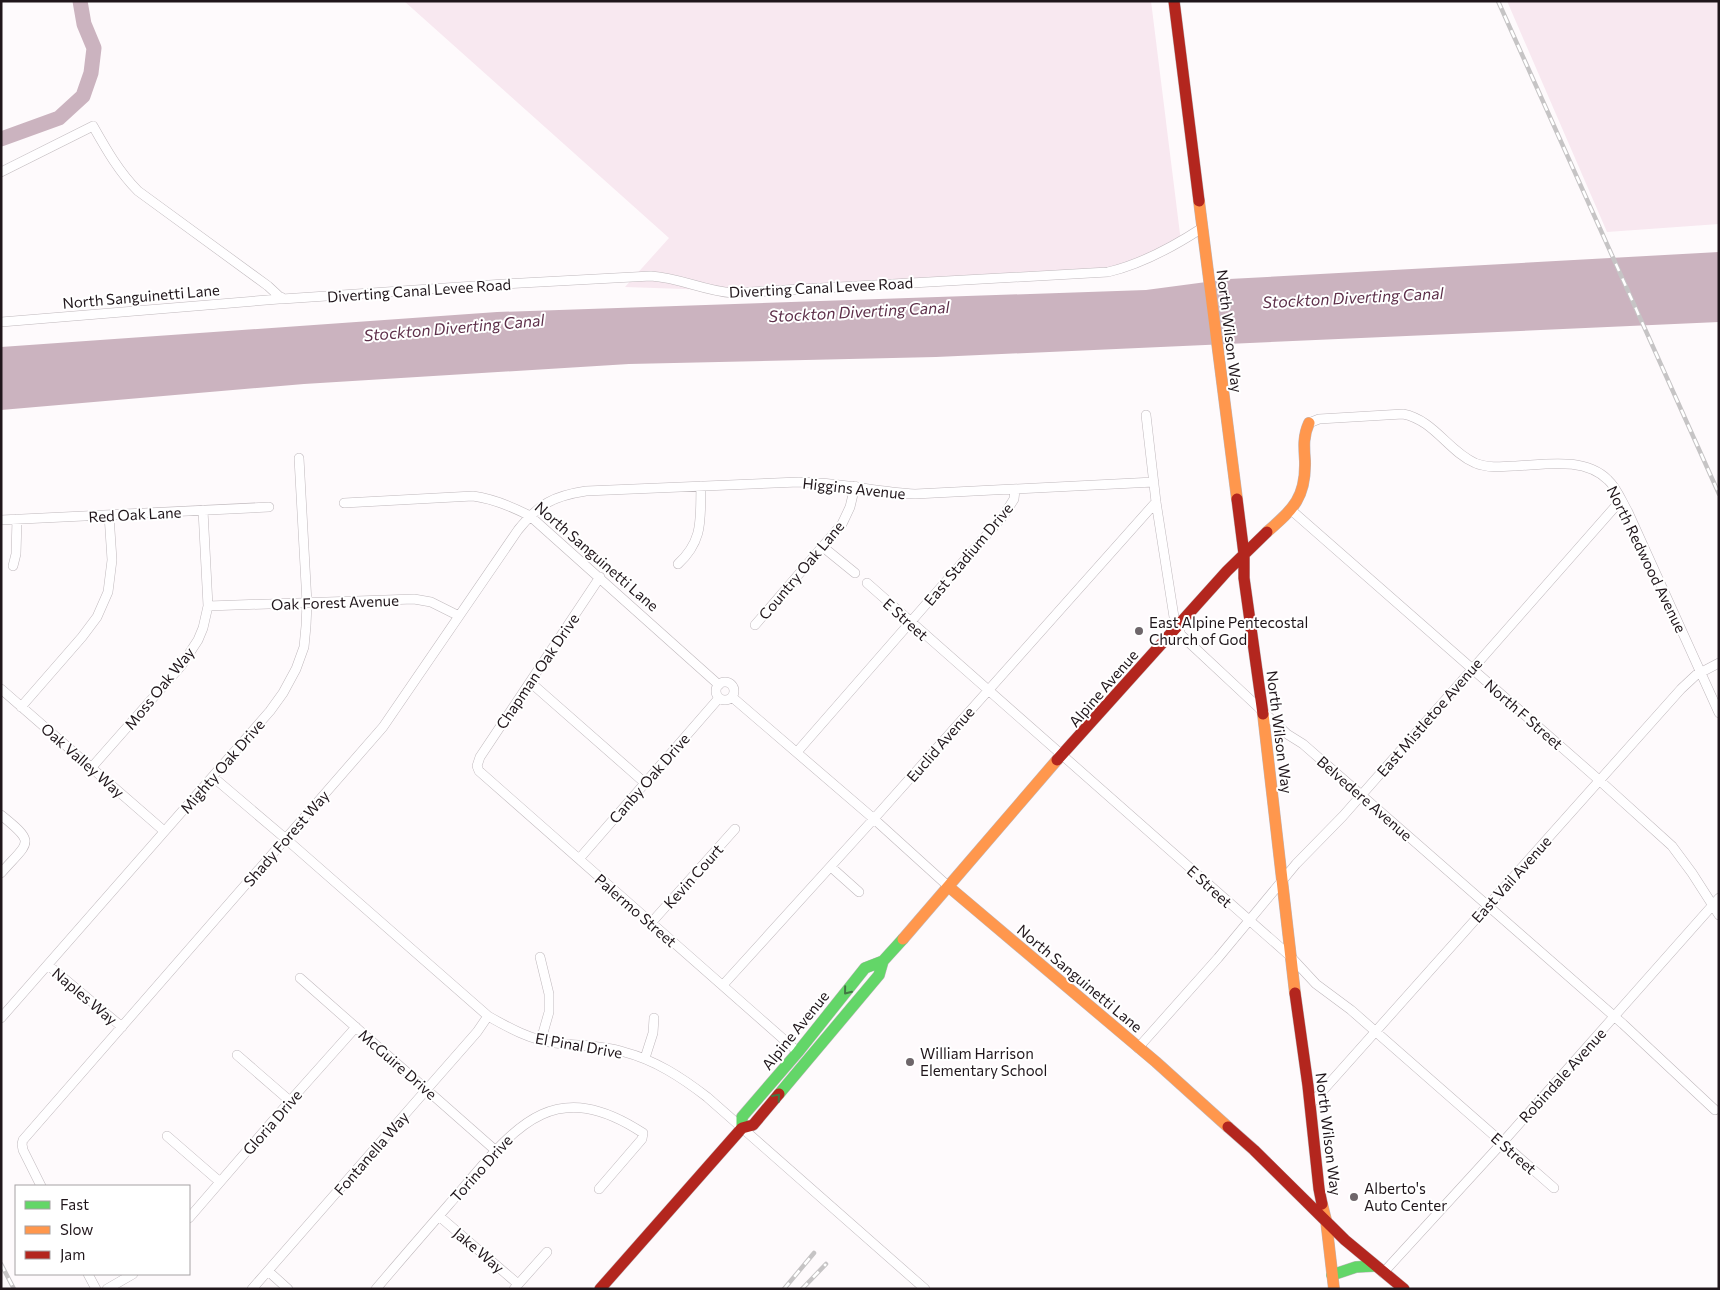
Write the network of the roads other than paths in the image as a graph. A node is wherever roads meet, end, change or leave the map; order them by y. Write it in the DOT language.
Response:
graph roads {
  1 [pos="1174,1"];
  2 [pos="1,172"];
  3 [pos="1202,228"];
  4 [pos="282,298"];
  5 [pos="1,322"];
  6 [pos="1146,415"];
  7 [pos="1309,423"];
  8 [pos="299,458"];
  9 [pos="1154,482"];
  10 [pos="701,486"];
  11 [pos="855,486"];
  12 [pos="1015,490"];
  13 [pos="1622,500"];
  14 [pos="1156,502"];
  15 [pos="344,503"];
  16 [pos="269,507"];
  17 [pos="1290,509"];
  18 [pos="204,510"];
  19 [pos="109,515"];
  20 [pos="530,516"];
  21 [pos="17,519"];
  22 [pos="1,520"];
  23 [pos="823,547"];
  24 [pos="1244,554"];
  25 [pos="678,564"];
  26 [pos="13,566"];
  27 [pos="854,573"];
  28 [pos="600,577"];
  29 [pos="867,583"];
  30 [pos="307,602"];
  31 [pos="208,606"];
  32 [pos="459,616"];
  33 [pos="910,622"];
  34 [pos="756,625"];
  35 [pos="1177,627"];
  36 [pos="1719,663"];
  37 [pos="1472,669"];
  38 [pos="1701,672"];
  39 [pos="530,682"];
  40 [pos="719,684"];
  41 [pos="1,689"];
  42 [pos="988,690"];
  43 [pos="732,697"];
  44 [pos="719,698"];
  45 [pos="21,707"];
  46 [pos="1262,711"];
  47 [pos="1719,713"];
  48 [pos="797,752"];
  49 [pos="1063,755"];
  50 [pos="477,766"];
  51 [pos="92,767"];
  52 [pos="213,777"];
  53 [pos="1599,780"];
  54 [pos="645,783"];
  55 [pos="1360,795"];
  56 [pos="1,815"];
  57 [pos="874,819"];
  58 [pos="735,829"];
  59 [pos="164,831"];
  60 [pos="286,839"];
  61 [pos="579,859"];
  62 [pos="831,868"];
  63 [pos="1,873"];
  64 [pos="1282,881"];
  65 [pos="949,887"];
  66 [pos="859,892"];
  67 [pos="1716,901"];
  68 [pos="1487,906"];
  69 [pos="1719,915"];
  70 [pos="1249,920"];
  71 [pos="651,923"];
  72 [pos="1290,956"];
  73 [pos="540,957"];
  74 [pos="883,961"];
  75 [pos="48,965"];
  76 [pos="300,978"];
  77 [pos="723,985"];
  78 [pos="488,1016"];
  79 [pos="1614,1017"];
  80 [pos="1,1018"];
  81 [pos="654,1018"];
  82 [pos="122,1027"];
  83 [pos="356,1027"];
  84 [pos="1376,1031"];
  85 [pos="541,1040"];
  86 [pos="1138,1048"];
  87 [pos="798,1052"];
  88 [pos="237,1055"];
  89 [pos="645,1058"];
  90 [pos="427,1090"];
  91 [pos="290,1101"];
  92 [pos="1310,1105"];
  93 [pos="1715,1110"];
  94 [pos="742,1128"];
  95 [pos="167,1136"];
  96 [pos="1502,1143"];
  97 [pos="495,1150"];
  98 [pos="220,1182"];
  99 [pos="41,1185"];
  100 [pos="1554,1188"];
  101 [pos="599,1189"];
  102 [pos="439,1216"];
  103 [pos="190,1217"];
  104 [pos="1326,1220"];
  105 [pos="546,1252"];
  106 [pos="1379,1270"];
  107 [pos="268,1271"];
  108 [pos="89,1275"];
  109 [pos="131,1275"];
  110 [pos="1332,1275"];
  111 [pos="516,1286"];
  112 [pos="96,1289"];
  113 [pos="107,1289"];
  114 [pos="252,1289"];
  115 [pos="288,1289"];
  116 [pos="376,1289"];
  117 [pos="600,1289"];
  118 [pos="925,1289"];
  119 [pos="1334,1289"];
  120 [pos="1404,1289"];
  1 -- 3 [label="street, North Wilson Way"];
  2 -- 4 [label="street"];
  3 -- 4 [label="street, Diverting Canal Levee Road"];
  3 -- 24 [label="street, North Wilson Way"];
  4 -- 5 [label="street, North Sanguinetti Lane"];
  6 -- 9 [label="street, Belvedere Avenue"];
  7 -- 13 [label="street, North Redwood Avenue"];
  7 -- 17 [label="street, Alpine Avenue"];
  8 -- 30 [label="street, Mighty Oak Drive"];
  9 -- 12 [label="street, Higgins Avenue"];
  9 -- 14 [label="street, Belvedere Avenue"];
  10 -- 11 [label="street, Higgins Avenue"];
  10 -- 20 [label="street, Higgins Avenue"];
  10 -- 25 [label="street"];
  11 -- 12 [label="street, Higgins Avenue"];
  11 -- 23 [label="street, Country Oak Lane"];
  12 -- 33 [label="street, East Stadium Drive"];
  13 -- 37 [label="street, East Mistletoe Avenue"];
  13 -- 38 [label="street, North Redwood Avenue"];
  14 -- 35 [label="street, Belvedere Avenue"];
  14 -- 42 [label="street, Euclid Avenue"];
  15 -- 20 [label="street, North Sanguinetti Lane"];
  16 -- 18 [label="street, Red Oak Lane"];
  17 -- 24 [label="street, Alpine Avenue"];
  17 -- 37 [label="street, North F Street"];
  18 -- 19 [label="street, Red Oak Lane"];
  18 -- 31 [label="street, Moss Oak Way"];
  19 -- 21 [label="street, Red Oak Lane"];
  19 -- 45 [label="street"];
  20 -- 28 [label="street, North Sanguinetti Lane"];
  20 -- 32 [label="street, Shady Forest Way"];
  21 -- 22 [label="street, Red Oak Lane"];
  21 -- 26 [label="street"];
  23 -- 27 [label="street"];
  23 -- 34 [label="street, Country Oak Lane"];
  24 -- 35 [label="street, Alpine Avenue"];
  24 -- 46 [label="street, North Wilson Way"];
  28 -- 39 [label="street, Chapman Oak Drive"];
  28 -- 40 [label="street, North Sanguinetti Lane"];
  29 -- 33 [label="street, E Street"];
  30 -- 31 [label="street, Oak Forest Avenue"];
  30 -- 32 [label="street, Oak Forest Avenue"];
  30 -- 52 [label="street, Mighty Oak Drive"];
  31 -- 51 [label="street, Moss Oak Way"];
  32 -- 60 [label="street, Shady Forest Way"];
  33 -- 42 [label="street, E Street"];
  33 -- 48 [label="street, East Stadium Drive"];
  35 -- 46 [label="street, Belvedere Avenue"];
  35 -- 49 [label="street, Alpine Avenue"];
  36 -- 38 [label="street, East Vail Avenue"];
  37 -- 53 [label="street, North F Street"];
  37 -- 55 [label="street, East Mistletoe Avenue"];
  38 -- 47 [label="street, North Redwood Avenue"];
  38 -- 53 [label="street, East Vail Avenue"];
  39 -- 50 [label="street, Chapman Oak Drive"];
  39 -- 54 [label="street"];
  40 -- 43 [label="street"];
  40 -- 44 [label="street"];
  41 -- 45 [label="street, Oak Valley Way"];
  42 -- 49 [label="street, E Street"];
  42 -- 57 [label="street, Euclid Avenue"];
  43 -- 44 [label="street"];
  43 -- 48 [label="street, North Sanguinetti Lane"];
  44 -- 54 [label="street, Canby Oak Drive"];
  45 -- 51 [label="street, Oak Valley Way"];
  46 -- 55 [label="street, Belvedere Avenue"];
  46 -- 64 [label="street, North Wilson Way"];
  48 -- 57 [label="street, North Sanguinetti Lane"];
  49 -- 65 [label="street, Alpine Avenue"];
  49 -- 70 [label="street, E Street"];
  50 -- 61 [label="street, Palermo Street"];
  51 -- 59 [label="street, Oak Valley Way"];
  52 -- 59 [label="street, Mighty Oak Drive"];
  52 -- 60 [label="street, El Pinal Drive"];
  53 -- 67 [label="street, North F Street"];
  53 -- 68 [label="street, East Vail Avenue"];
  54 -- 61 [label="street, Canby Oak Drive"];
  55 -- 64 [label="street, East Mistletoe Avenue"];
  55 -- 68 [label="street, Belvedere Avenue"];
  56 -- 63 [label="street"];
  57 -- 62 [label="street, Euclid Avenue"];
  57 -- 65 [label="street, North Sanguinetti Lane"];
  58 -- 71 [label="street, Kevin Court"];
  59 -- 75 [label="street, Mighty Oak Drive"];
  60 -- 78 [label="street, El Pinal Drive"];
  60 -- 82 [label="street, Shady Forest Way"];
  61 -- 71 [label="street, Palermo Street"];
  62 -- 66 [label="street"];
  62 -- 77 [label="street, Euclid Avenue"];
  64 -- 70 [label="street, East Mistletoe Avenue"];
  64 -- 72 [label="street, North Wilson Way"];
  65 -- 74 [label="street, Alpine Avenue"];
  65 -- 86 [label="street, North Sanguinetti Lane"];
  67 -- 69 [label="street, North F Street"];
  67 -- 79 [label="street, Robindale Avenue"];
  68 -- 79 [label="street, Belvedere Avenue"];
  68 -- 84 [label="street, East Vail Avenue"];
  70 -- 72 [label="street, E Street"];
  70 -- 86 [label="street, East Mistletoe Avenue"];
  71 -- 77 [label="street, Palermo Street"];
  72 -- 84 [label="street, E Street"];
  72 -- 92 [label="street, North Wilson Way"];
  73 -- 85 [label="street"];
  74 -- 87 [label="street, Alpine Avenue, one-way"];
  94 -- 74 [label="street, Alpine Avenue, one-way"];
  75 -- 80 [label="street, Mighty Oak Drive"];
  75 -- 82 [label="street, Naples Way"];
  76 -- 83 [label="street, McGuire Drive"];
  77 -- 87 [label="street, Palermo Street"];
  78 -- 85 [label="street, El Pinal Drive"];
  78 -- 90 [label="street, Fontanella Way"];
  79 -- 93 [label="street, Belvedere Avenue"];
  79 -- 96 [label="street, Robindale Avenue"];
  81 -- 89 [label="street"];
  82 -- 99 [label="street, Shady Forest Way"];
  83 -- 90 [label="street, McGuire Drive"];
  83 -- 91 [label="street, Gloria Drive"];
  84 -- 92 [label="street, East Vail Avenue"];
  84 -- 96 [label="street, E Street"];
  85 -- 89 [label="street, El Pinal Drive"];
  86 -- 104 [label="street, North Sanguinetti Lane"];
  87 -- 94 [label="street, Alpine Avenue"];
  88 -- 91 [label="street"];
  89 -- 94 [label="street, El Pinal Drive"];
  90 -- 97 [label="street, McGuire Drive"];
  90 -- 107 [label="street, Fontanella Way"];
  91 -- 98 [label="street, Gloria Drive"];
  92 -- 104 [label="street, North Wilson Way"];
  94 -- 117 [label="street, Alpine Avenue"];
  94 -- 118 [label="street, El Pinal Drive"];
  95 -- 98 [label="street"];
  96 -- 100 [label="street, E Street"];
  96 -- 106 [label="street, Robindale Avenue"];
  97 -- 101 [label="street, Torino Drive"];
  97 -- 102 [label="street, Torino Drive"];
  98 -- 103 [label="street, Gloria Drive"];
  102 -- 111 [label="street, Jake Way"];
  102 -- 116 [label="street, Torino Drive"];
  104 -- 106 [label="street, North Sanguinetti Lane"];
  104 -- 110 [label="street, North Wilson Way"];
  105 -- 111 [label="street"];
  106 -- 110 [label="street"];
  106 -- 120 [label="street, North Sanguinetti Lane"];
  107 -- 114 [label="street, Fontanella Way"];
  107 -- 115 [label="street"];
  108 -- 112 [label="street"];
  109 -- 113 [label="street"];
  110 -- 119 [label="street, North Wilson Way"];
}
